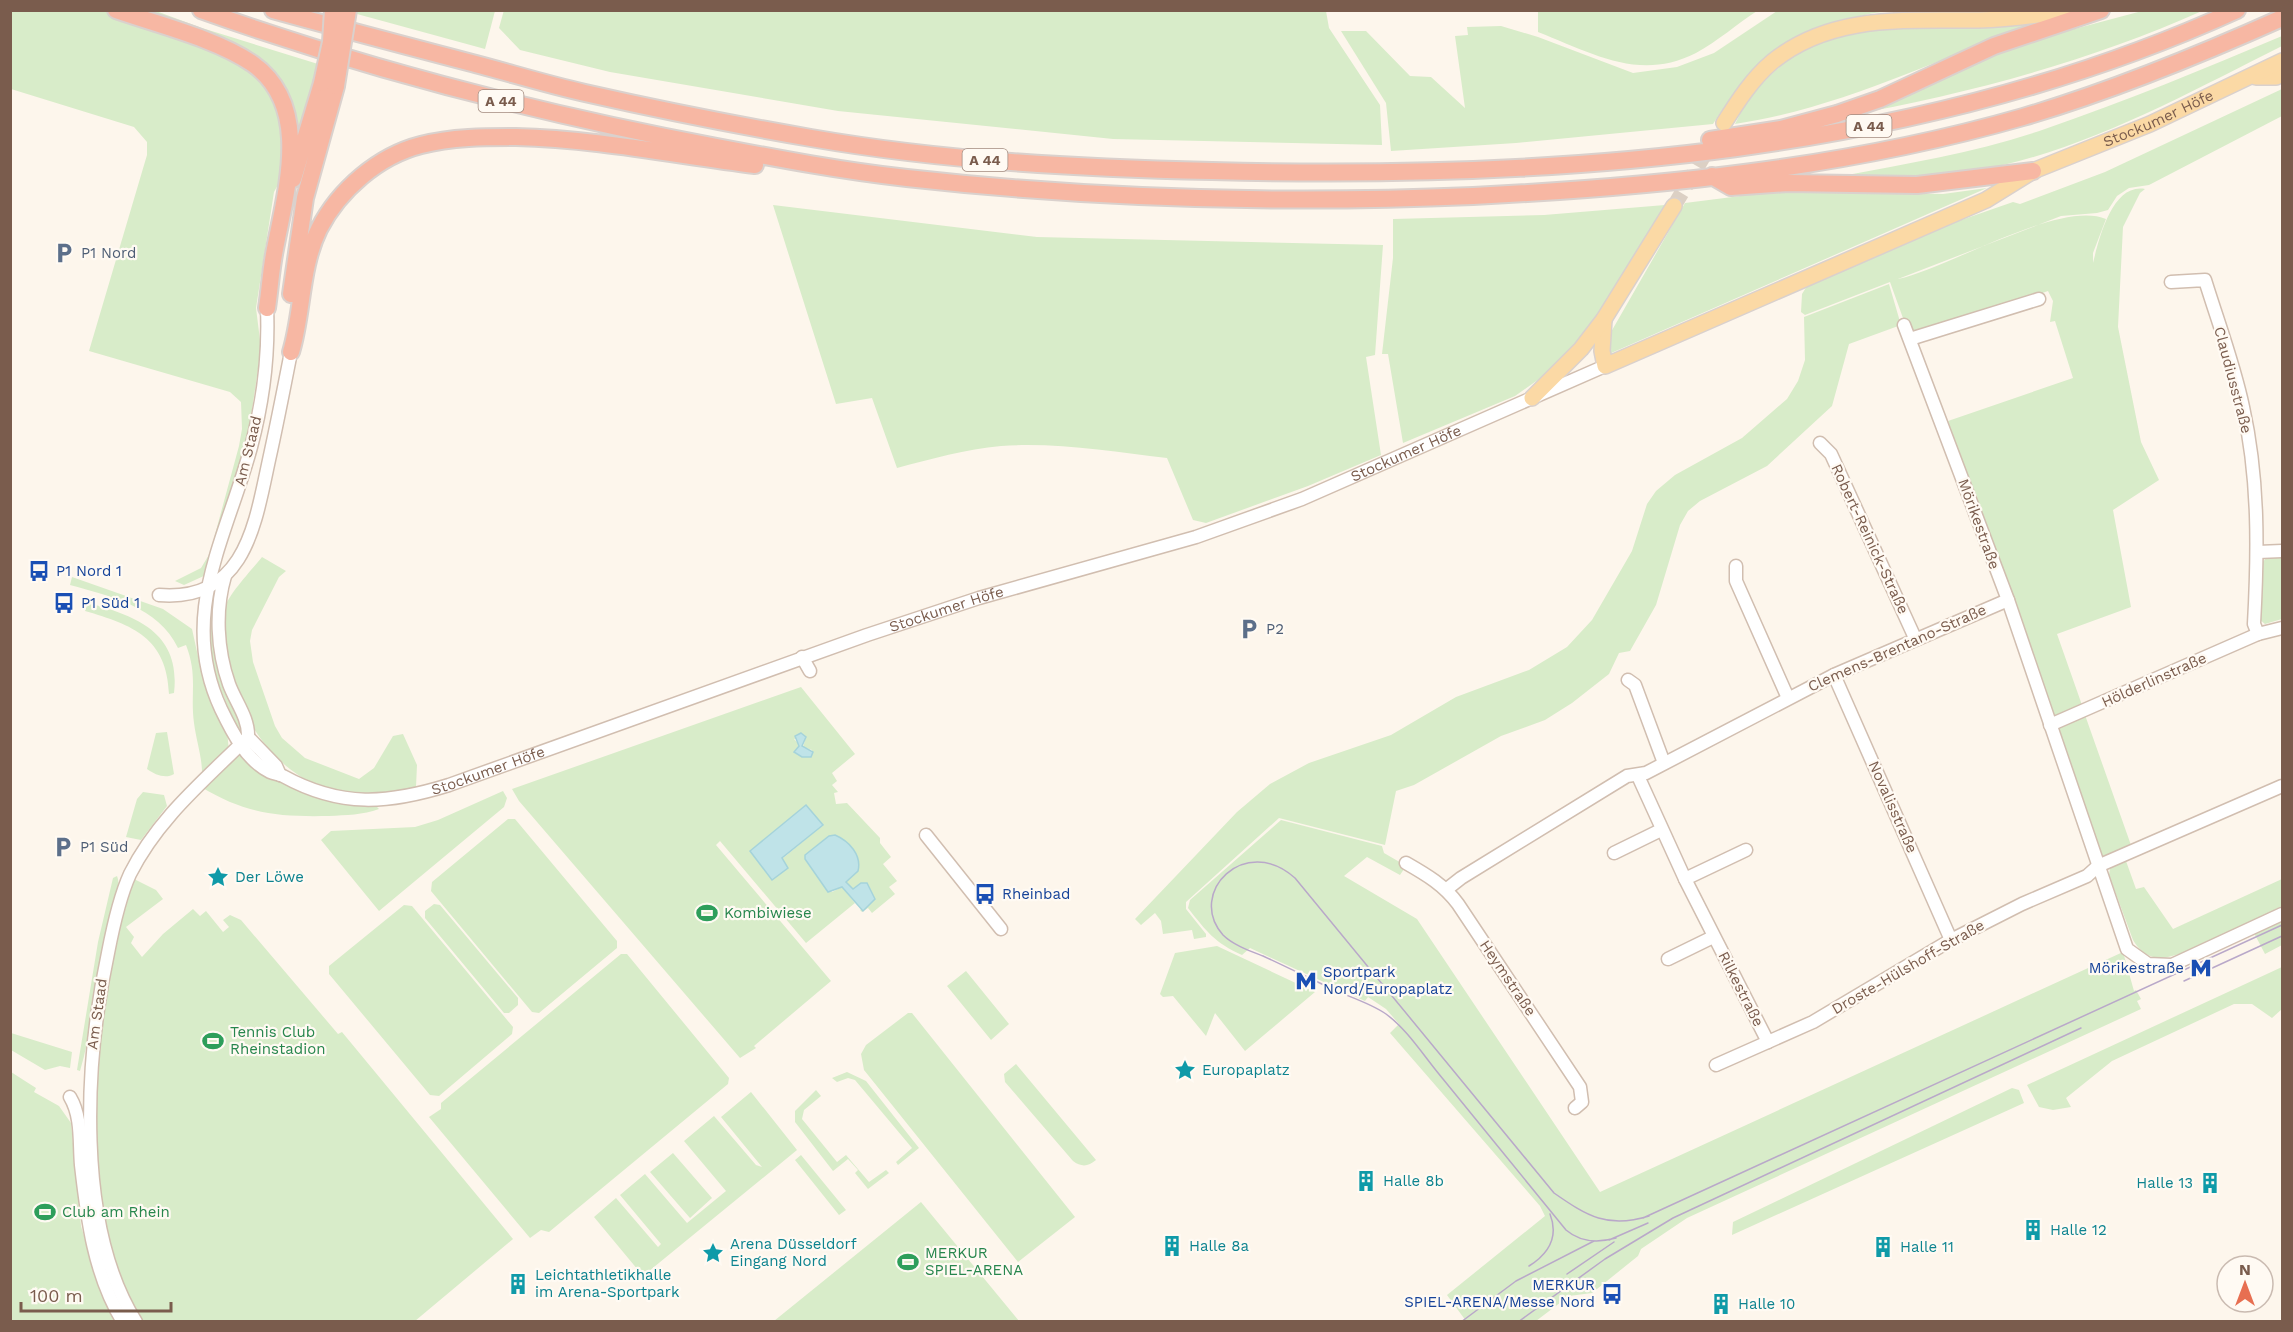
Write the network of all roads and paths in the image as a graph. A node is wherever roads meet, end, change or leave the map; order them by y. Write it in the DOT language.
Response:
graph roads {
  1 [pos="117,10"];
  2 [pos="201,10"];
  3 [pos="273,10"];
  4 [pos="333,10"];
  5 [pos="348,10"];
  6 [pos="2071,10"];
  7 [pos="2102,10"];
  8 [pos="2237,10"];
  9 [pos="2283,18"];
  10 [pos="2283,62"];
  11 [pos="2283,74"];
  12 [pos="2250,77"];
  13 [pos="329,84"];
  14 [pos="1724,123"];
  15 [pos="1649,157"];
  16 [pos="808,164"];
  17 [pos="2033,171"];
  18 [pos="1712,176"];
  19 [pos="284,202"];
  20 [pos="1674,206"];
  21 [pos="2171,282"];
  22 [pos="2039,299"];
  23 [pos="267,308"];
  24 [pos="1604,319"];
  25 [pos="1904,325"];
  26 [pos="1910,339"];
  27 [pos="291,352"];
  28 [pos="1605,366"];
  29 [pos="1532,398"];
  30 [pos="1820,443"];
  31 [pos="2283,551"];
  32 [pos="2258,552"];
  33 [pos="1736,566"];
  34 [pos="225,576"];
  35 [pos="207,589"];
  36 [pos="159,595"];
  37 [pos="2008,600"];
  38 [pos="2283,628"];
  39 [pos="2258,634"];
  40 [pos="1915,638"];
  41 [pos="802,657"];
  42 [pos="810,671"];
  43 [pos="1834,675"];
  44 [pos="1628,680"];
  45 [pos="1788,698"];
  46 [pos="2050,725"];
  47 [pos="244,741"];
  48 [pos="229,755"];
  49 [pos="253,758"];
  50 [pos="1664,764"];
  51 [pos="280,775"];
  52 [pos="1638,776"];
  53 [pos="2283,786"];
  54 [pos="1661,830"];
  55 [pos="926,836"];
  56 [pos="1746,850"];
  57 [pos="1614,853"];
  58 [pos="1406,863"];
  59 [pos="2098,866"];
  60 [pos="1685,879"];
  61 [pos="1447,889"];
  62 [pos="2283,914"];
  63 [pos="1001,929"];
  64 [pos="1713,937"];
  65 [pos="1952,940"];
  66 [pos="1668,959"];
  67 [pos="1768,1042"];
  68 [pos="1716,1065"];
  69 [pos="70,1097"];
  70 [pos="1575,1108"];
  71 [pos="123,1322"];
  72 [pos="136,1322"];
  1 -- 19 [label="highway"];
  2 -- 16 [label="highway, A 44"];
  3 -- 15 [label="highway, A 44"];
  4 -- 13 [label="highway, bridge"];
  5 -- 13 [label="highway, bridge"];
  6 -- 14 [label="main road"];
  7 -- 15 [label="highway"];
  8 -- 15 [label="highway, A 44"];
  9 -- 18 [label="highway, A 44"];
  10 -- 12 [label="main road, Stockumer Höfe"];
  11 -- 12 [label="main road"];
  12 -- 17 [label="main road, Stockumer Höfe"];
  13 -- 19 [label="highway"];
  13 -- 27 [label="highway"];
  16 -- 18 [label="highway, A 44"];
  16 -- 27 [label="highway"];
  17 -- 18 [label="highway"];
  17 -- 28 [label="main road, Stockumer Höfe"];
  19 -- 23 [label="highway"];
  20 -- 24 [label="main road"];
  21 -- 32 [label="street, Claudiusstraße"];
  22 -- 26 [label="street"];
  23 -- 35 [label="street, Am Staad"];
  24 -- 28 [label="main road"];
  24 -- 29 [label="main road"];
  25 -- 26 [label="street, Mörikestraße"];
  26 -- 37 [label="street, Mörikestraße"];
  27 -- 34 [label="street, Am Staad"];
  28 -- 29 [label="street, Stockumer Höfe"];
  29 -- 41 [label="street, Stockumer Höfe"];
  30 -- 40 [label="street, Robert-Reinick-Straße"];
  31 -- 32 [label="street"];
  32 -- 39 [label="street, Claudiusstraße"];
  33 -- 45 [label="street"];
  34 -- 35 [label="street, Am Staad"];
  34 -- 47 [label="street, Am Staad"];
  35 -- 36 [label="street, Am Staad"];
  35 -- 47 [label="street, Am Staad"];
  37 -- 40 [label="street, Clemens-Brentano-Straße"];
  37 -- 46 [label="street, Mörikestraße"];
  38 -- 39 [label="street"];
  39 -- 46 [label="street, Hölderlinstraße"];
  40 -- 43 [label="street, Clemens-Brentano-Straße"];
  41 -- 42 [label="street"];
  41 -- 51 [label="street, Stockumer Höfe"];
  43 -- 45 [label="street, Clemens-Brentano-Straße"];
  43 -- 65 [label="street, Novalisstraße"];
  44 -- 50 [label="street"];
  45 -- 50 [label="street, Clemens-Brentano-Straße"];
  46 -- 59 [label="street, Mörikestraße"];
  47 -- 48 [label="street, Am Staad"];
  47 -- 49 [label="street, Stockumer Höfe"];
  47 -- 51 [label="street, Stockumer Höfe"];
  48 -- 49 [label="street, Stockumer Höfe"];
  48 -- 72 [label="street, Am Staad"];
  49 -- 51 [label="street, Stockumer Höfe"];
  50 -- 52 [label="street, Clemens-Brentano-Straße"];
  52 -- 54 [label="street, Rilkestraße"];
  52 -- 61 [label="street, Clemens-Brentano-Straße"];
  53 -- 59 [label="street"];
  54 -- 57 [label="street"];
  54 -- 60 [label="street, Rilkestraße"];
  55 -- 63 [label="street"];
  56 -- 60 [label="street"];
  58 -- 61 [label="street, Heymstraße"];
  59 -- 62 [label="street, Mörikestraße"];
  59 -- 65 [label="street, Droste-Hülshoff-Straße"];
  60 -- 64 [label="street, Rilkestraße"];
  61 -- 70 [label="street, Heymstraße"];
  64 -- 66 [label="street, Rilkestraße"];
  64 -- 67 [label="street, Rilkestraße"];
  65 -- 67 [label="street, Droste-Hülshoff-Straße"];
  67 -- 68 [label="street, Droste-Hülshoff-Straße"];
  69 -- 71 [label="street"];
}
